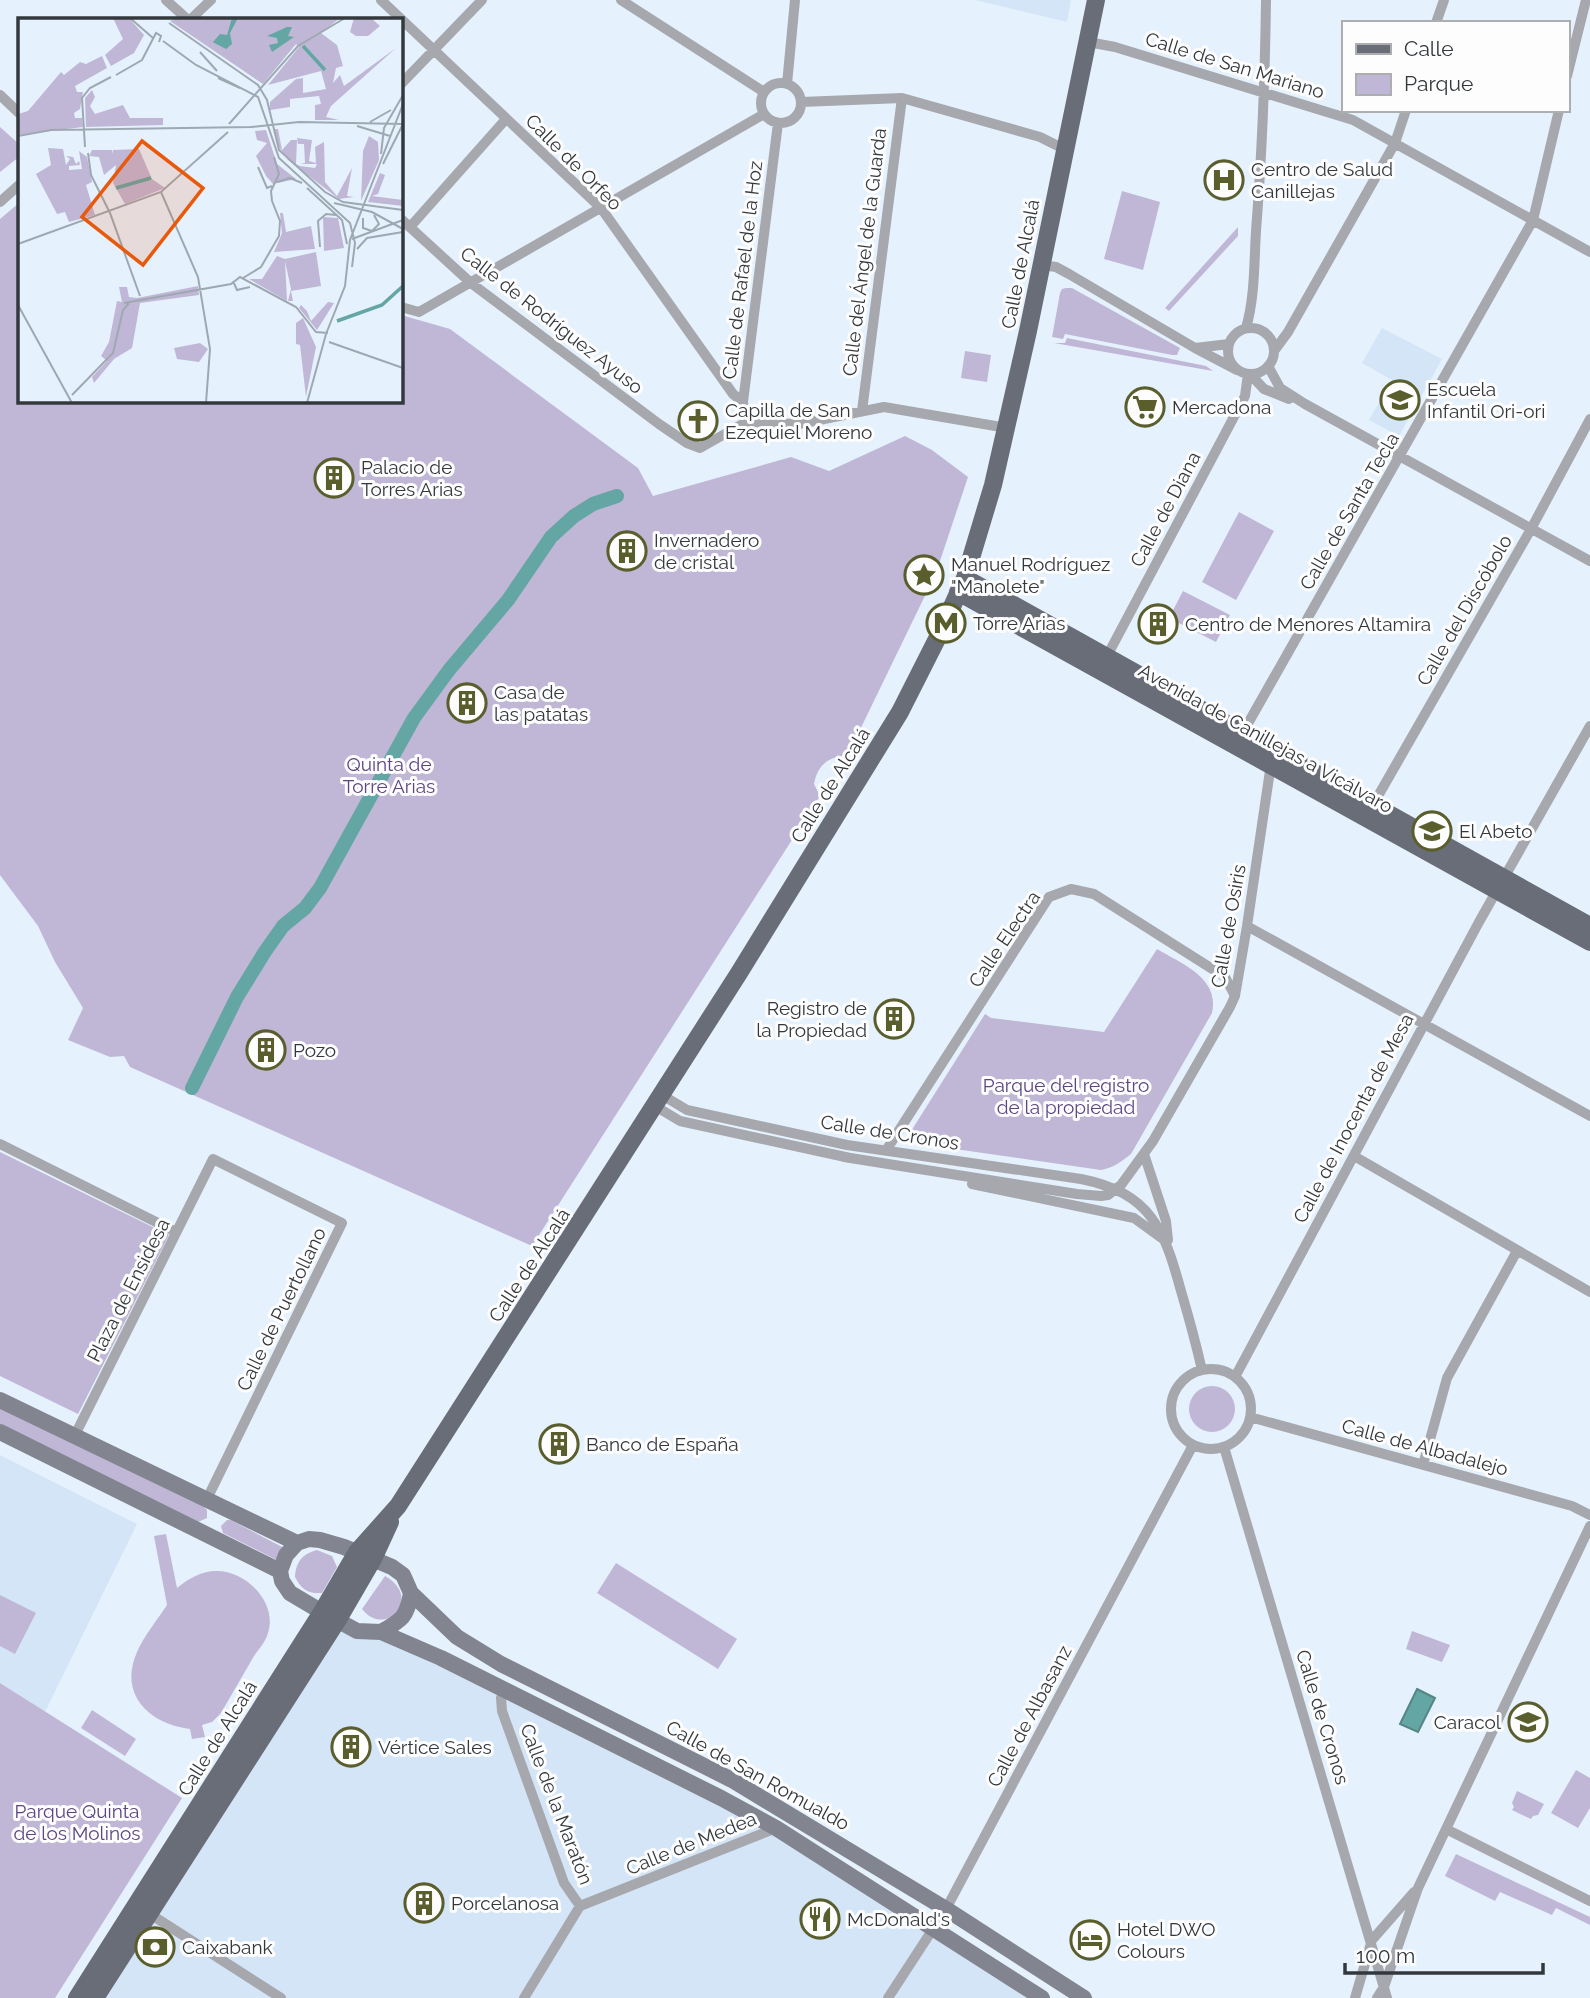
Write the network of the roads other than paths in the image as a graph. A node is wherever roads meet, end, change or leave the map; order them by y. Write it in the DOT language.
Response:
graph roads {
  1 [pos="166,0"];
  2 [pos="211,0"];
  3 [pos="381,0"];
  4 [pos="482,0"];
  5 [pos="621,0"];
  6 [pos="795,0"];
  7 [pos="1097,0"];
  8 [pos="1266,0"];
  9 [pos="1444,0"];
  10 [pos="1586,0"];
  11 [pos="188,18"];
  12 [pos="190,18"];
  13 [pos="400,18"];
  14 [pos="402,20"];
  15 [pos="1437,21"];
  16 [pos="1088,42"];
  17 [pos="434,50"];
  18 [pos="1569,68"];
  19 [pos="402,84"];
  20 [pos="787,84"];
  21 [pos="764,92"];
  22 [pos="1265,93"];
  23 [pos="0,95"];
  24 [pos="902,98"];
  25 [pos="801,102"];
  26 [pos="18,112"];
  27 [pos="1405,112"];
  28 [pos="1559,112"];
  29 [pos="764,114"];
  30 [pos="506,119"];
  31 [pos="778,123"];
  32 [pos="1395,143"];
  33 [pos="1064,149"];
  34 [pos="18,186"];
  35 [pos="0,202"];
  36 [pos="601,208"];
  37 [pos="1532,220"];
  38 [pos="405,223"];
  39 [pos="1590,251"];
  40 [pos="1041,265"];
  41 [pos="471,283"];
  42 [pos="402,307"];
  43 [pos="1246,328"];
  44 [pos="1229,344"];
  45 [pos="1195,348"];
  46 [pos="1274,351"];
  47 [pos="1268,366"];
  48 [pos="1245,372"];
  49 [pos="743,402"];
  50 [pos="1306,404"];
  51 [pos="862,411"];
  52 [pos="1590,419"];
  53 [pos="746,422"];
  54 [pos="1007,428"];
  55 [pos="1400,457"];
  56 [pos="1531,529"];
  57 [pos="1590,561"];
  58 [pos="962,585"];
  59 [pos="1107,658"];
  60 [pos="1590,726"];
  61 [pos="1242,734"];
  62 [pos="1272,758"];
  63 [pos="1369,811"];
  64 [pos="1501,884"];
  65 [pos="1247,926"];
  66 [pos="1590,926"];
  67 [pos="1590,942"];
  68 [pos="1234,996"];
  69 [pos="1424,1023"];
  70 [pos="658,1101"];
  71 [pos="1590,1116"];
  72 [pos="0,1144"];
  73 [pos="887,1150"];
  74 [pos="1144,1154"];
  75 [pos="1354,1156"];
  76 [pos="844,1157"];
  77 [pos="213,1158"];
  78 [pos="1116,1190"];
  79 [pos="176,1232"];
  80 [pos="1168,1243"];
  81 [pos="1517,1251"];
  82 [pos="1590,1292"];
  83 [pos="1202,1370"];
  84 [pos="1235,1377"];
  85 [pos="0,1400"];
  86 [pos="1250,1417"];
  87 [pos="0,1432"];
  88 [pos="74,1437"];
  89 [pos="1193,1445"];
  90 [pos="1224,1447"];
  91 [pos="1423,1465"];
  92 [pos="212,1504"];
  93 [pos="1590,1515"];
  94 [pos="1590,1527"];
  95 [pos="205,1533"];
  96 [pos="297,1544"];
  97 [pos="365,1555"];
  98 [pos="281,1571"];
  99 [pos="411,1592"];
  100 [pos="330,1616"];
  101 [pos="381,1632"];
  102 [pos="503,1690"];
  103 [pos="776,1828"];
  104 [pos="1446,1829"];
  105 [pos="1418,1888"];
  106 [pos="1590,1901"];
  107 [pos="580,1906"];
  108 [pos="946,1909"];
  109 [pos="131,1913"];
  110 [pos="150,1914"];
  111 [pos="934,1927"];
  112 [pos="1371,1940"];
  113 [pos="1386,1993"];
  114 [pos="77,1998"];
  115 [pos="95,1998"];
  116 [pos="281,1998"];
  117 [pos="524,1998"];
  118 [pos="888,1998"];
  119 [pos="1042,1998"];
  120 [pos="1084,1998"];
  121 [pos="1355,1998"];
  122 [pos="1377,1998"];
  1 -- 11 [label="street"];
  2 -- 12 [label="street"];
  3 -- 13 [label="street, Calle de Orfeo"];
  4 -- 17 [label="street"];
  5 -- 21 [label="street"];
  6 -- 20 [label="street"];
  7 -- 16 [label="main road, Calle de Alcalá"];
  8 -- 22 [label="street"];
  9 -- 15 [label="street"];
  10 -- 18 [label="street"];
  14 -- 17 [label="street, Calle de Orfeo"];
  16 -- 22 [label="street, Calle de San Mariano"];
  16 -- 33 [label="main road, Calle de Alcalá"];
  17 -- 19 [label="street"];
  17 -- 30 [label="street, Calle de Orfeo"];
  20 -- 21 [label="street"];
  20 -- 25 [label="street"];
  21 -- 29 [label="street"];
  22 -- 32 [label="street, Calle de San Mariano"];
  22 -- 43 [label="street"];
  23 -- 26 [label="street"];
  24 -- 25 [label="street"];
  24 -- 33 [label="street"];
  24 -- 51 [label="street, Calle del Ángel de la Guarda"];
  25 -- 31 [label="street"];
  27 -- 32 [label="street"];
  28 -- 37 [label="street, Calle de Santa Tecla"];
  29 -- 31 [label="street"];
  29 -- 36 [label="street"];
  30 -- 36 [label="street, Calle de Orfeo"];
  30 -- 38 [label="street"];
  31 -- 49 [label="street, Calle de Rafael de la Hoz"];
  32 -- 37 [label="street, Calle de San Mariano"];
  32 -- 46 [label="street"];
  33 -- 40 [label="main road, Calle de Alcalá"];
  34 -- 35 [label="street"];
  36 -- 41 [label="street"];
  36 -- 49 [label="street, Calle de Orfeo"];
  37 -- 39 [label="street, Calle de San Mariano"];
  37 -- 55 [label="street, Calle de Santa Tecla"];
  38 -- 41 [label="street, Calle de Rodríguez Ayuso"];
  40 -- 45 [label="street"];
  40 -- 54 [label="main road, Calle de Alcalá"];
  41 -- 42 [label="street"];
  41 -- 53 [label="street, Calle de Rodríguez Ayuso"];
  43 -- 44 [label="street"];
  43 -- 46 [label="street"];
  44 -- 45 [label="street"];
  44 -- 48 [label="street"];
  45 -- 48 [label="street"];
  46 -- 47 [label="street"];
  47 -- 48 [label="street"];
  47 -- 50 [label="street"];
  48 -- 50 [label="street"];
  48 -- 59 [label="street, Calle de Diana"];
  49 -- 53 [label="street, Calle de Rafael de la Hoz"];
  50 -- 55 [label="street"];
  51 -- 53 [label="street"];
  51 -- 54 [label="street"];
  52 -- 56 [label="street, Calle del Discóbolo"];
  54 -- 58 [label="main road, Calle de Alcalá"];
  55 -- 56 [label="street"];
  55 -- 61 [label="street, Calle de Santa Tecla"];
  56 -- 57 [label="street"];
  56 -- 63 [label="street, Calle del Discóbolo"];
  58 -- 59 [label="main road, Avenida de Canillejas a Vicálvaro"];
  58 -- 62 [label="main road, Avenida de Canillejas a Vicálvaro"];
  58 -- 70 [label="main road, Calle de Alcalá"];
  59 -- 61 [label="main road, Avenida de Canillejas a Vicálvaro"];
  60 -- 64 [label="street, Calle de Inocenta de Mesa"];
  61 -- 62 [label="main road, Avenida de Canillejas a Vicálvaro"];
  62 -- 63 [label="main road, Avenida de Canillejas a Vicálvaro"];
  62 -- 65 [label="street, Calle de Osiris"];
  63 -- 64 [label="main road, Avenida de Canillejas a Vicálvaro"];
  64 -- 66 [label="main road, Avenida de Canillejas a Vicálvaro"];
  64 -- 67 [label="main road, Avenida de Canillejas a Vicálvaro"];
  64 -- 69 [label="street, Calle de Inocenta de Mesa"];
  65 -- 68 [label="street, Calle de Osiris"];
  65 -- 69 [label="street"];
  68 -- 73 [label="street, Calle Electra"];
  68 -- 74 [label="street, Calle de Osiris"];
  69 -- 71 [label="street"];
  69 -- 75 [label="street, Calle de Inocenta de Mesa"];
  70 -- 73 [label="street, Calle de Cronos"];
  70 -- 76 [label="street, Calle de Cronos"];
  70 -- 97 [label="main road, Calle de Alcalá"];
  72 -- 79 [label="street"];
  73 -- 78 [label="street, Calle de Cronos"];
  74 -- 78 [label="street, Calle de Osiris"];
  74 -- 80 [label="street"];
  75 -- 81 [label="street"];
  75 -- 84 [label="street, Calle de Inocenta de Mesa"];
  76 -- 78 [label="street, Calle de Cronos"];
  76 -- 80 [label="street, Calle de Cronos"];
  77 -- 79 [label="street, Plaza de Ensidesa"];
  77 -- 92 [label="street, Calle de Puertollano"];
  78 -- 80 [label="street, Calle de Cronos"];
  79 -- 88 [label="street, Plaza de Ensidesa"];
  80 -- 83 [label="street, Calle de Cronos"];
  81 -- 82 [label="street"];
  81 -- 91 [label="street"];
  83 -- 84 [label="street"];
  83 -- 89 [label="street"];
  84 -- 86 [label="street"];
  85 -- 88 [label="main road"];
  86 -- 90 [label="street"];
  86 -- 91 [label="street, Calle de Albadalejo"];
  87 -- 95 [label="main road"];
  88 -- 92 [label="main road"];
  89 -- 90 [label="street"];
  89 -- 108 [label="street, Calle de Albasanz"];
  90 -- 112 [label="street, Calle de Cronos"];
  91 -- 93 [label="street, Calle de Albadalejo"];
  92 -- 95 [label="main road"];
  92 -- 96 [label="main road"];
  94 -- 104 [label="street"];
  95 -- 98 [label="main road"];
  96 -- 97 [label="main road, Calle de San Romualdo"];
  96 -- 98 [label="main road"];
  97 -- 99 [label="main road, Calle de San Romualdo"];
  97 -- 100 [label="main road, Calle de Alcalá"];
  98 -- 100 [label="main road, Calle de San Romualdo"];
  99 -- 101 [label="main road"];
  99 -- 108 [label="main road, Calle de San Romualdo"];
  100 -- 101 [label="main road, Calle de San Romualdo"];
  100 -- 109 [label="main road, Calle de Alcalá"];
  100 -- 110 [label="main road, Calle de Alcalá"];
  101 -- 102 [label="main road, Calle de San Romualdo"];
  102 -- 103 [label="main road, Calle de San Romualdo"];
  102 -- 107 [label="street, Calle de la Maratón"];
  103 -- 107 [label="street, Calle de Medea"];
  103 -- 111 [label="main road, Calle de San Romualdo"];
  104 -- 105 [label="street"];
  104 -- 106 [label="street"];
  105 -- 112 [label="street"];
  105 -- 113 [label="street"];
  107 -- 117 [label="street, Calle de la Maratón"];
  108 -- 111 [label="street, Calle de Albasanz"];
  108 -- 120 [label="main road, Calle de San Romualdo"];
  109 -- 110 [label="street"];
  109 -- 114 [label="main road, Calle de Alcalá"];
  110 -- 115 [label="main road, Calle de Alcalá"];
  110 -- 116 [label="street"];
  111 -- 118 [label="street, Calle de Albasanz"];
  111 -- 119 [label="main road, Calle de San Romualdo"];
  112 -- 113 [label="street, Calle de Cronos"];
  112 -- 121 [label="street"];
  113 -- 122 [label="street"];
}
